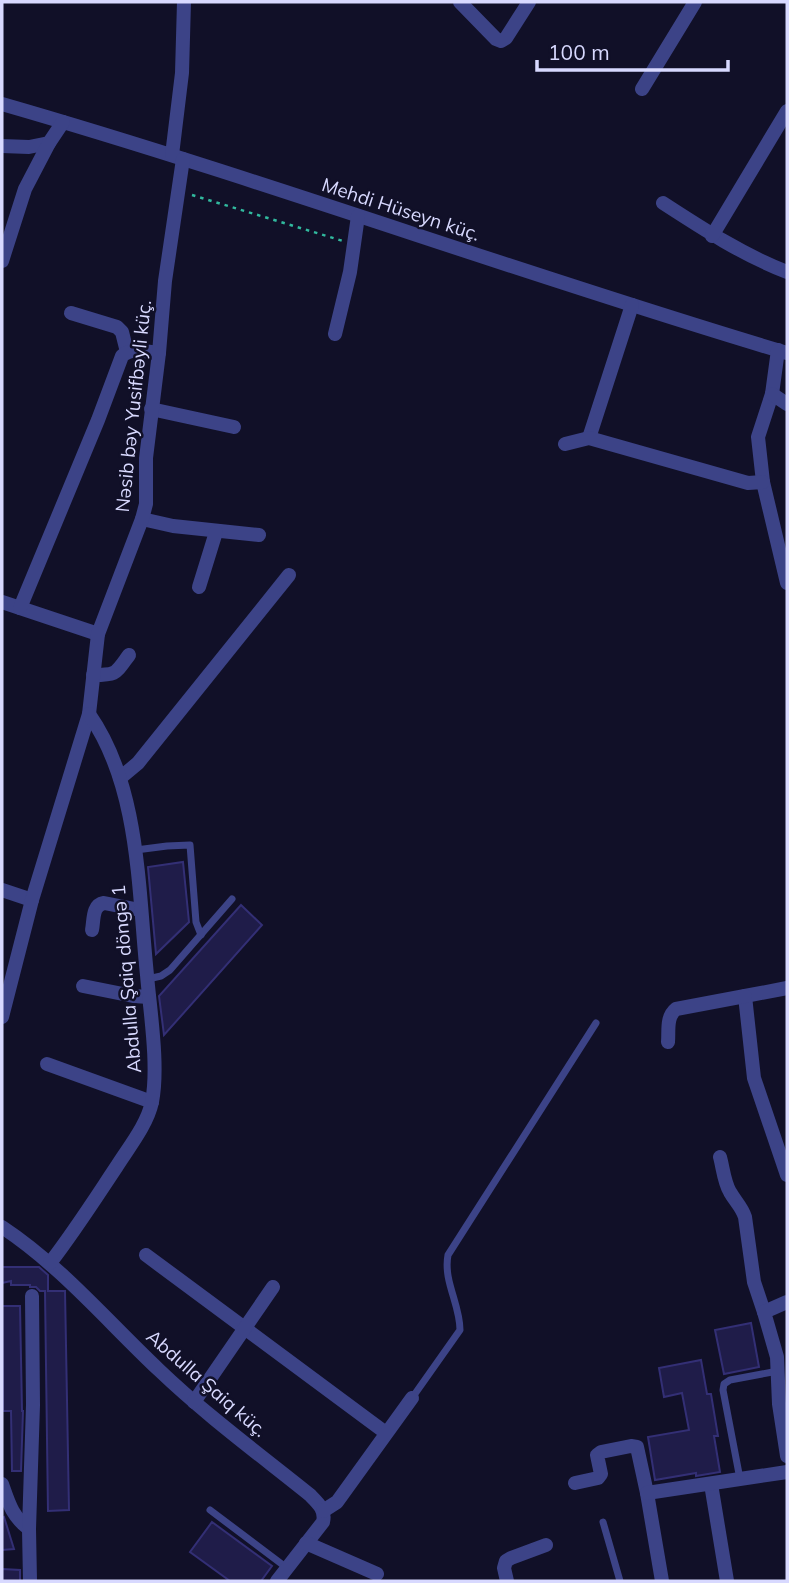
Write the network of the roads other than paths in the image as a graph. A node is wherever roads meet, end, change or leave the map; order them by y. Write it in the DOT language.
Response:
graph roads {
  1 [pos="184,2"];
  2 [pos="460,2"];
  3 [pos="529,2"];
  4 [pos="695,2"];
  5 [pos="642,89"];
  6 [pos="2,104"];
  7 [pos="787,111"];
  8 [pos="63,122"];
  9 [pos="49,143"];
  10 [pos="2,146"];
  11 [pos="177,157"];
  12 [pos="663,203"];
  13 [pos="358,216"];
  14 [pos="712,236"];
  15 [pos="2,261"];
  16 [pos="787,272"];
  17 [pos="632,305"];
  18 [pos="71,313"];
  19 [pos="335,334"];
  20 [pos="127,352"];
  21 [pos="783,352"];
  22 [pos="159,353"];
  23 [pos="772,394"];
  24 [pos="787,404"];
  25 [pos="151,409"];
  26 [pos="234,427"];
  27 [pos="589,438"];
  28 [pos="565,444"];
  29 [pos="763,482"];
  30 [pos="142,519"];
  31 [pos="216,532"];
  32 [pos="259,535"];
  33 [pos="289,575"];
  34 [pos="787,583"];
  35 [pos="199,587"];
  36 [pos="2,602"];
  37 [pos="20,608"];
  38 [pos="98,634"];
  39 [pos="129,655"];
  40 [pos="93,675"];
  41 [pos="89,713"];
  42 [pos="120,778"];
  43 [pos="135,850"];
  44 [pos="2,890"];
  45 [pos="232,899"];
  46 [pos="32,900"];
  47 [pos="140,910"];
  48 [pos="92,930"];
  49 [pos="201,935"];
  50 [pos="147,979"];
  51 [pos="83,986"];
  52 [pos="787,988"];
  53 [pos="746,996"];
  54 [pos="149,997"];
  55 [pos="2,1017"];
  56 [pos="596,1023"];
  57 [pos="668,1042"];
  58 [pos="47,1064"];
  59 [pos="152,1102"];
  60 [pos="720,1157"];
  61 [pos="787,1175"];
  62 [pos="2,1227"];
  63 [pos="146,1255"];
  64 [pos="50,1263"];
  65 [pos="273,1287"];
  66 [pos="33,1296"];
  67 [pos="787,1302"];
  68 [pos="764,1312"];
  69 [pos="245,1328"];
  70 [pos="778,1371"];
  71 [pos="412,1398"];
  72 [pos="194,1402"];
  73 [pos="386,1433"];
  74 [pos="787,1456"];
  75 [pos="787,1472"];
  76 [pos="740,1479"];
  77 [pos="575,1483"];
  78 [pos="711,1484"];
  79 [pos="2,1485"];
  80 [pos="647,1493"];
  81 [pos="210,1510"];
  82 [pos="323,1511"];
  83 [pos="603,1521"];
  84 [pos="29,1529"];
  85 [pos="306,1543"];
  86 [pos="546,1545"];
  87 [pos="287,1568"];
  88 [pos="377,1574"];
  89 [pos="30,1581"];
  90 [pos="277,1581"];
  91 [pos="507,1581"];
  92 [pos="620,1581"];
  93 [pos="662,1581"];
  94 [pos="727,1581"];
  1 -- 11 [label="street, Nəsib bəy Yusifbəyli küç."];
  2 -- 3 [label="street"];
  4 -- 5 [label="street"];
  6 -- 8 [label="street, Mehdi Hüseyn küç."];
  7 -- 14 [label="street"];
  8 -- 9 [label="street"];
  8 -- 11 [label="street, Mehdi Hüseyn küç."];
  9 -- 10 [label="street"];
  9 -- 15 [label="street"];
  11 -- 13 [label="street, Mehdi Hüseyn küç."];
  11 -- 22 [label="street, Nəsib bəy Yusifbəyli küç."];
  12 -- 14 [label="street"];
  13 -- 17 [label="street, Mehdi Hüseyn küç."];
  13 -- 19 [label="street"];
  14 -- 16 [label="street"];
  17 -- 21 [label="street, Mehdi Hüseyn küç."];
  17 -- 27 [label="street"];
  18 -- 20 [label="street"];
  20 -- 22 [label="street"];
  20 -- 37 [label="street"];
  21 -- 23 [label="street"];
  22 -- 25 [label="street, Nəsib bəy Yusifbəyli küç."];
  23 -- 24 [label="street"];
  23 -- 29 [label="street"];
  25 -- 26 [label="street"];
  25 -- 30 [label="street, Nəsib bəy Yusifbəyli küç."];
  27 -- 28 [label="street"];
  27 -- 29 [label="street"];
  29 -- 34 [label="street"];
  30 -- 31 [label="street"];
  30 -- 38 [label="street, Nəsib bəy Yusifbəyli küç."];
  31 -- 32 [label="street"];
  31 -- 35 [label="street"];
  33 -- 42 [label="street"];
  36 -- 37 [label="street"];
  37 -- 38 [label="street"];
  38 -- 40 [label="street, Nəsib bəy Yusifbəyli küç."];
  39 -- 40 [label="street"];
  40 -- 41 [label="street, Nəsib bəy Yusifbəyli küç."];
  41 -- 42 [label="street, Abdulla Şaiq döngə 1"];
  41 -- 46 [label="street, Nəsib bəy Yusifbəyli küç."];
  42 -- 43 [label="street, Abdulla Şaiq döngə 1"];
  43 -- 47 [label="street, Abdulla Şaiq döngə 1"];
  43 -- 49 [label="lane"];
  44 -- 46 [label="street"];
  45 -- 49 [label="lane"];
  46 -- 55 [label="street, Nəsib bəy Yusifbəyli küç."];
  47 -- 48 [label="street"];
  47 -- 50 [label="street, Abdulla Şaiq döngə 1"];
  49 -- 50 [label="lane"];
  50 -- 54 [label="street, Abdulla Şaiq döngə 1"];
  51 -- 54 [label="street"];
  52 -- 53 [label="street"];
  53 -- 57 [label="street"];
  53 -- 61 [label="street"];
  54 -- 59 [label="street, Abdulla Şaiq döngə 1"];
  56 -- 71 [label="lane"];
  58 -- 59 [label="street"];
  59 -- 64 [label="street, Abdulla Şaiq döngə 1"];
  60 -- 68 [label="street"];
  62 -- 64 [label="street, Abdulla Şaiq küç."];
  63 -- 69 [label="street"];
  64 -- 72 [label="street, Abdulla Şaiq küç."];
  65 -- 69 [label="street"];
  66 -- 84 [label="street"];
  67 -- 68 [label="street"];
  68 -- 70 [label="street"];
  69 -- 72 [label="street"];
  69 -- 73 [label="street"];
  70 -- 74 [label="street"];
  70 -- 76 [label="lane"];
  71 -- 73 [label="street"];
  72 -- 82 [label="street, Abdulla Şaiq küç."];
  73 -- 82 [label="street"];
  75 -- 76 [label="street"];
  76 -- 78 [label="street"];
  77 -- 80 [label="street"];
  78 -- 80 [label="street"];
  78 -- 94 [label="street"];
  79 -- 84 [label="street"];
  80 -- 93 [label="street"];
  81 -- 87 [label="lane"];
  82 -- 85 [label="street"];
  83 -- 92 [label="lane"];
  84 -- 89 [label="street"];
  85 -- 87 [label="street"];
  85 -- 88 [label="street"];
  86 -- 91 [label="street"];
  87 -- 90 [label="street"];
}
